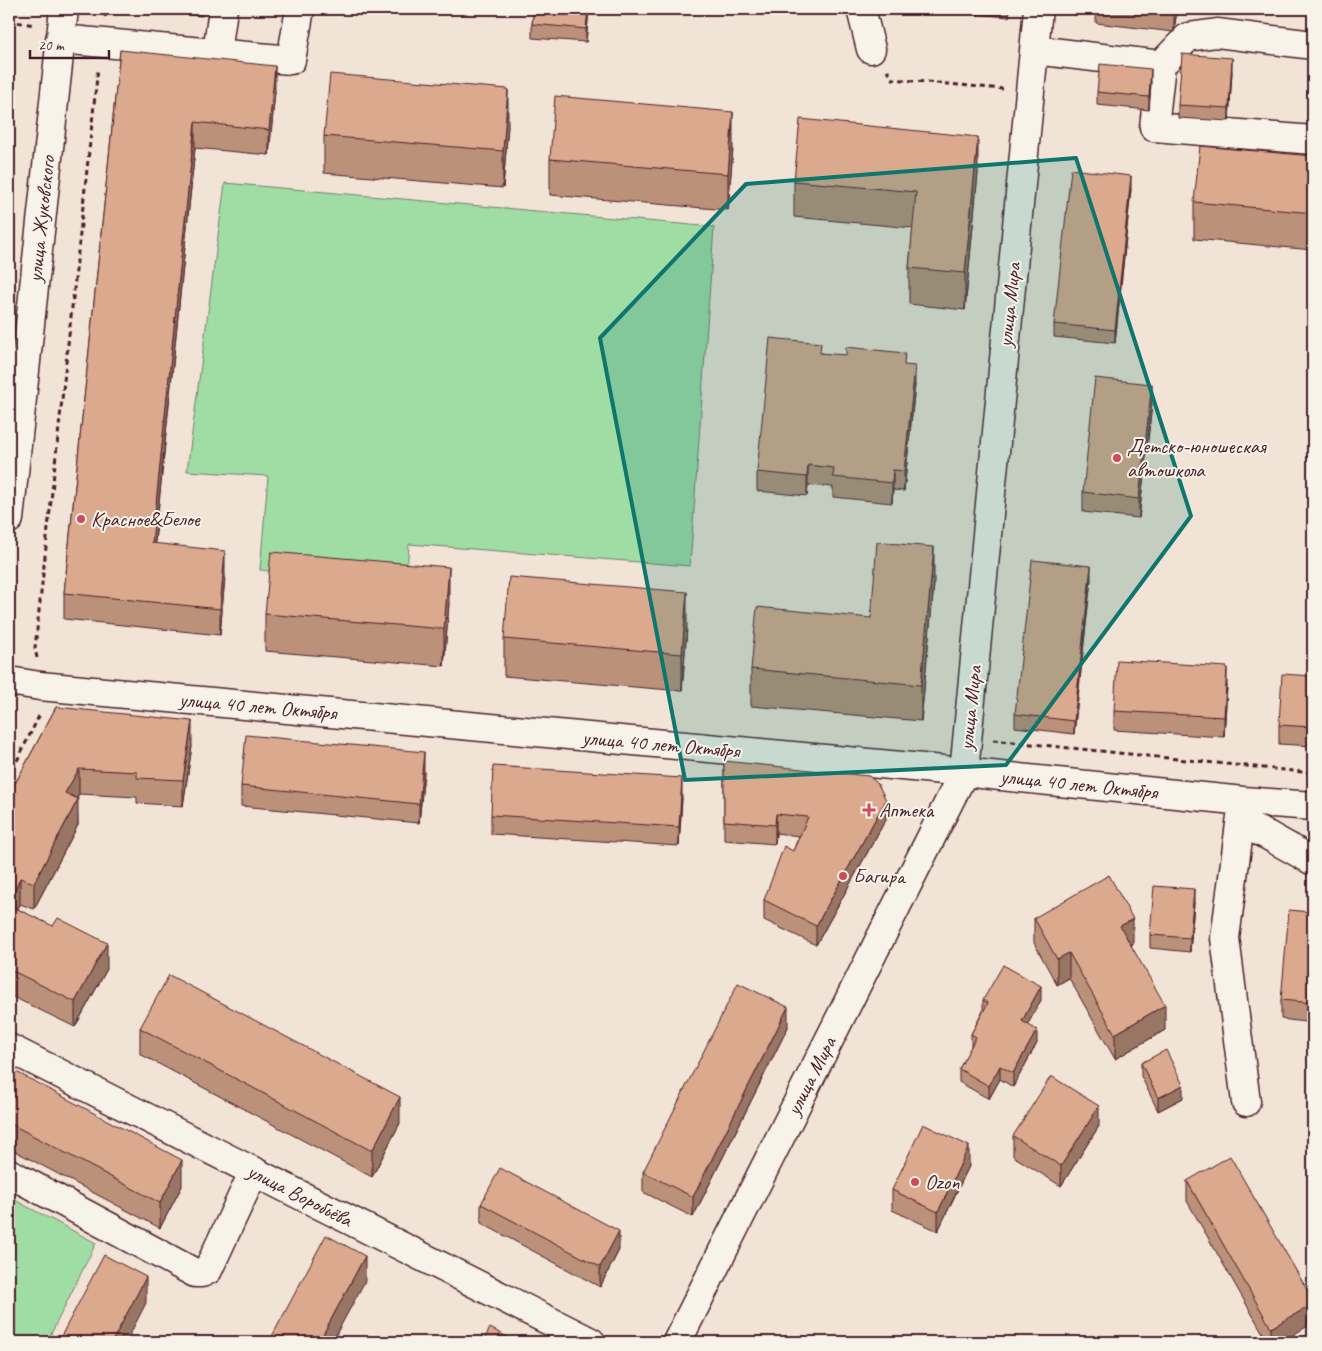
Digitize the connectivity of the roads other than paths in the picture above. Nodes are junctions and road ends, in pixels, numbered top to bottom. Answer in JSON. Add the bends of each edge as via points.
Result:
{"nodes":[{"id":1,"x":64,"y":9,"type":"edge"},
{"id":2,"x":223,"y":9,"type":"edge"},
{"id":3,"x":300,"y":9,"type":"edge"},
{"id":4,"x":861,"y":9,"type":"edge"},
{"id":5,"x":1038,"y":9,"type":"edge"},
{"id":6,"x":60,"y":40,"type":"junction"},
{"id":7,"x":1313,"y":45,"type":"edge"},
{"id":8,"x":871,"y":49,"type":"road end"},
{"id":9,"x":1035,"y":50,"type":"junction"},
{"id":10,"x":218,"y":53,"type":"junction"},
{"id":11,"x":1161,"y":64,"type":"junction"},
{"id":12,"x":1313,"y":140,"type":"edge"},
{"id":13,"x":9,"y":519,"type":"edge"},
{"id":14,"x":9,"y":681,"type":"edge"},
{"id":15,"x":964,"y":772,"type":"junction"},
{"id":16,"x":1313,"y":806,"type":"edge"},
{"id":17,"x":1241,"y":812,"type":"junction"},
{"id":18,"x":1313,"y":862,"type":"edge"},
{"id":19,"x":9,"y":1048,"type":"edge"},
{"id":20,"x":1246,"y":1102,"type":"dead end"},
{"id":21,"x":254,"y":1171,"type":"junction"},
{"id":22,"x":9,"y":1173,"type":"edge"},
{"id":23,"x":591,"y":1342,"type":"edge"},
{"id":24,"x":677,"y":1342,"type":"edge"}],
"edges":[{"from":1,"to":6,"type":"street","name":"улица Жуковского"},
{"from":2,"to":10,"type":"street"},
{"from":3,"to":10,"type":"street","via":[[291,60]]},
{"from":4,"to":8,"type":"street"},
{"from":5,"to":9,"type":"street","name":"улица Мира"},
{"from":6,"to":10,"type":"street"},
{"from":6,"to":13,"type":"street","name":"улица Жуковского"},
{"from":7,"to":11,"type":"street","via":[[1216,33],[1188,37]]},
{"from":9,"to":11,"type":"street"},
{"from":9,"to":15,"type":"street","name":"улица Мира"},
{"from":11,"to":12,"type":"street","via":[[1154,127]]},
{"from":14,"to":15,"type":"street","name":"улица 40 лет Октября"},
{"from":15,"to":17,"type":"street","name":"улица 40 лет Октября"},
{"from":15,"to":24,"type":"street","name":"улица Мира"},
{"from":16,"to":17,"type":"street","name":"улица 40 лет Октября"},
{"from":17,"to":18,"type":"street","via":[[1267,835]]},
{"from":17,"to":20,"type":"street","via":[[1225,938]]},
{"from":19,"to":21,"type":"street","name":"улица Воробьёва"},
{"from":21,"to":22,"type":"street","via":[[208,1270],[202,1273],[194,1273]]},
{"from":21,"to":23,"type":"street","name":"улица Воробьёва"}]}
